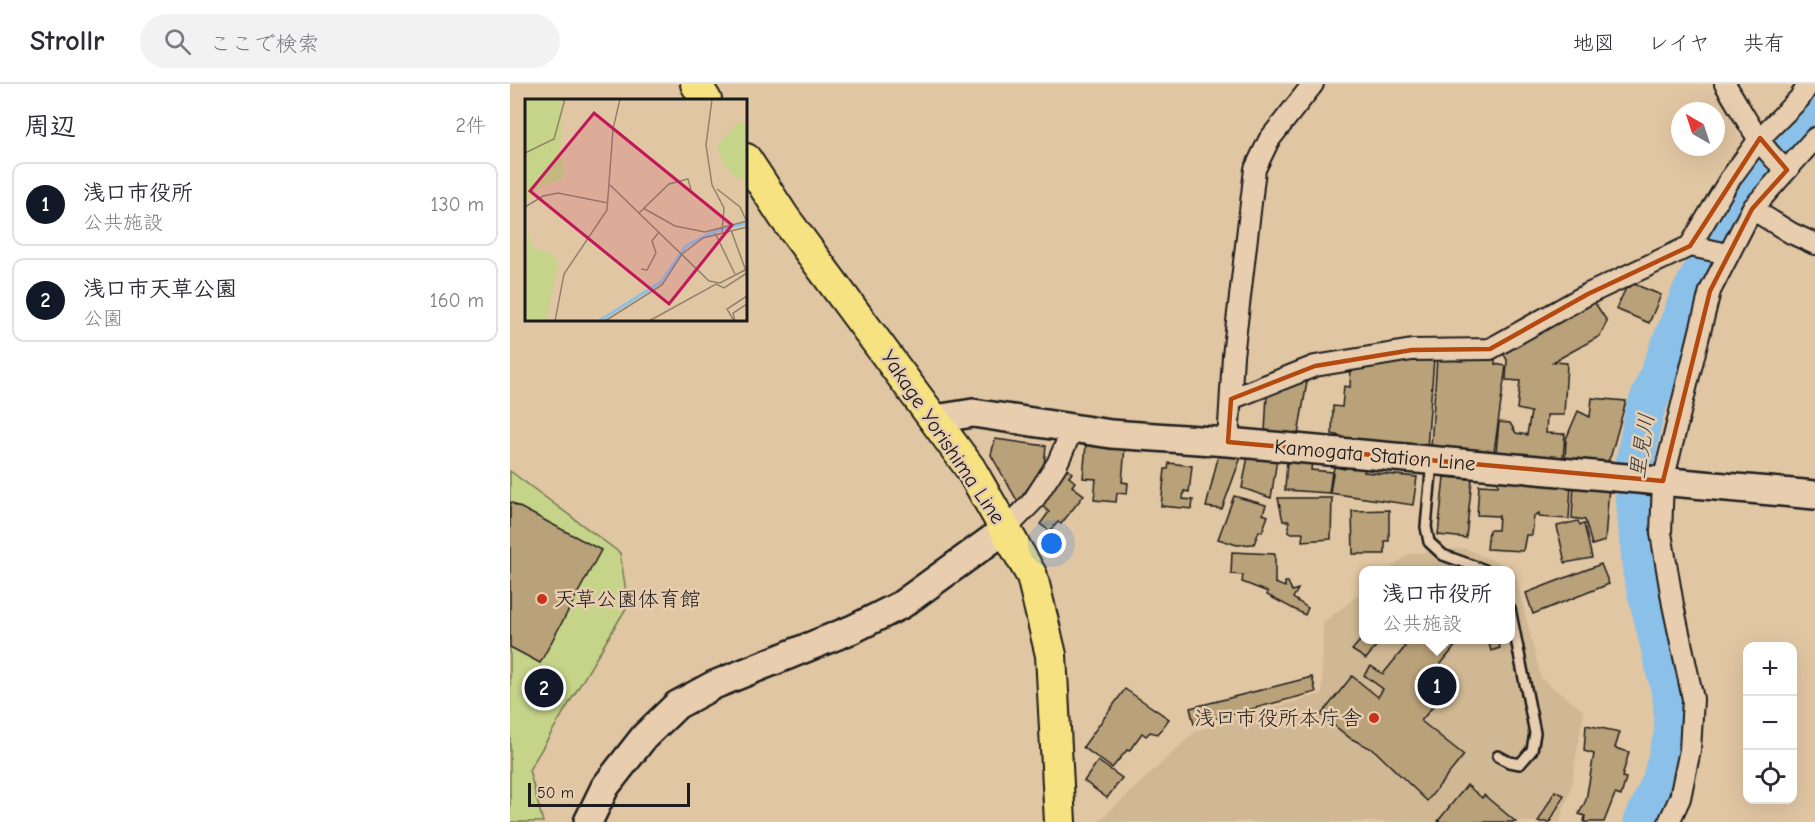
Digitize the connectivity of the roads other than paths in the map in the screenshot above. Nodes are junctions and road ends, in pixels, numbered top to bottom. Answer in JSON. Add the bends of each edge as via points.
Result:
{"nodes":[{"id":1,"x":696,"y":84,"type":"edge"},
{"id":2,"x":1313,"y":84,"type":"edge"},
{"id":3,"x":1725,"y":84,"type":"edge"},
{"id":4,"x":1809,"y":84,"type":"edge"},
{"id":5,"x":705,"y":99,"type":"edge"},
{"id":6,"x":1760,"y":138,"type":"junction"},
{"id":7,"x":1815,"y":138,"type":"edge"},
{"id":8,"x":747,"y":161,"type":"edge"},
{"id":9,"x":1783,"y":167,"type":"junction"},
{"id":10,"x":1752,"y":209,"type":"junction"},
{"id":11,"x":1815,"y":244,"type":"edge"},
{"id":12,"x":1691,"y":247,"type":"junction"},
{"id":13,"x":1723,"y":255,"type":"junction"},
{"id":14,"x":1231,"y":399,"type":"junction"},
{"id":15,"x":935,"y":419,"type":"junction"},
{"id":16,"x":1073,"y":428,"type":"junction"},
{"id":17,"x":1228,"y":442,"type":"junction"},
{"id":18,"x":1432,"y":460,"type":"junction"},
{"id":19,"x":1656,"y":480,"type":"junction"},
{"id":20,"x":1815,"y":495,"type":"edge"},
{"id":21,"x":1006,"y":529,"type":"junction"},
{"id":22,"x":1474,"y":566,"type":"edge"},
{"id":23,"x":1515,"y":634,"type":"edge"},
{"id":24,"x":1497,"y":756,"type":"dead end"},
{"id":25,"x":588,"y":822,"type":"edge"},
{"id":26,"x":1060,"y":822,"type":"edge"},
{"id":27,"x":1669,"y":822,"type":"edge"}],
"edges":[{"from":1,"to":5,"type":"main road"},
{"from":2,"to":14,"type":"street","via":[[1269,140],[1255,169]]},
{"from":3,"to":6,"type":"street"},
{"from":4,"to":6,"type":"street"},
{"from":6,"to":9,"type":"street"},
{"from":6,"to":12,"type":"street","via":[[1730,179]]},
{"from":7,"to":9,"type":"street"},
{"from":8,"to":15,"type":"main road","name":"Yakage Yorishima Line","via":[[784,217]]},
{"from":9,"to":10,"type":"street"},
{"from":10,"to":11,"type":"street"},
{"from":10,"to":13,"type":"street"},
{"from":12,"to":13,"type":"street"},
{"from":12,"to":14,"type":"street","via":[[1588,294],[1490,349],[1412,350],[1315,366]]},
{"from":13,"to":19,"type":"street"},
{"from":14,"to":17,"type":"street"},
{"from":15,"to":16,"type":"main road","name":"Kamogata Station Line","via":[[973,413]]},
{"from":15,"to":21,"type":"main road","name":"Yakage Yorishima Line"},
{"from":16,"to":17,"type":"main road","name":"Kamogata Station Line"},
{"from":16,"to":21,"type":"street","via":[[1057,464],[1033,501]]},
{"from":17,"to":18,"type":"main road","name":"Kamogata Station Line"},
{"from":18,"to":19,"type":"main road","name":"Kamogata Station Line"},
{"from":18,"to":22,"type":"lane","via":[[1426,527],[1429,542],[1443,555]]},
{"from":19,"to":20,"type":"main road","name":"Kamogata Station Line"},
{"from":19,"to":27,"type":"street","via":[[1673,605],[1693,699],[1690,750],[1680,798]]},
{"from":21,"to":25,"type":"main road","via":[[901,605],[853,629],[714,685],[677,705],[644,737],[605,787]]},
{"from":21,"to":26,"type":"main road","name":"Yakage Yorishima Line","via":[[1032,576],[1051,656]]},
{"from":23,"to":24,"type":"lane","via":[[1535,733],[1532,750],[1520,764]]}]}
